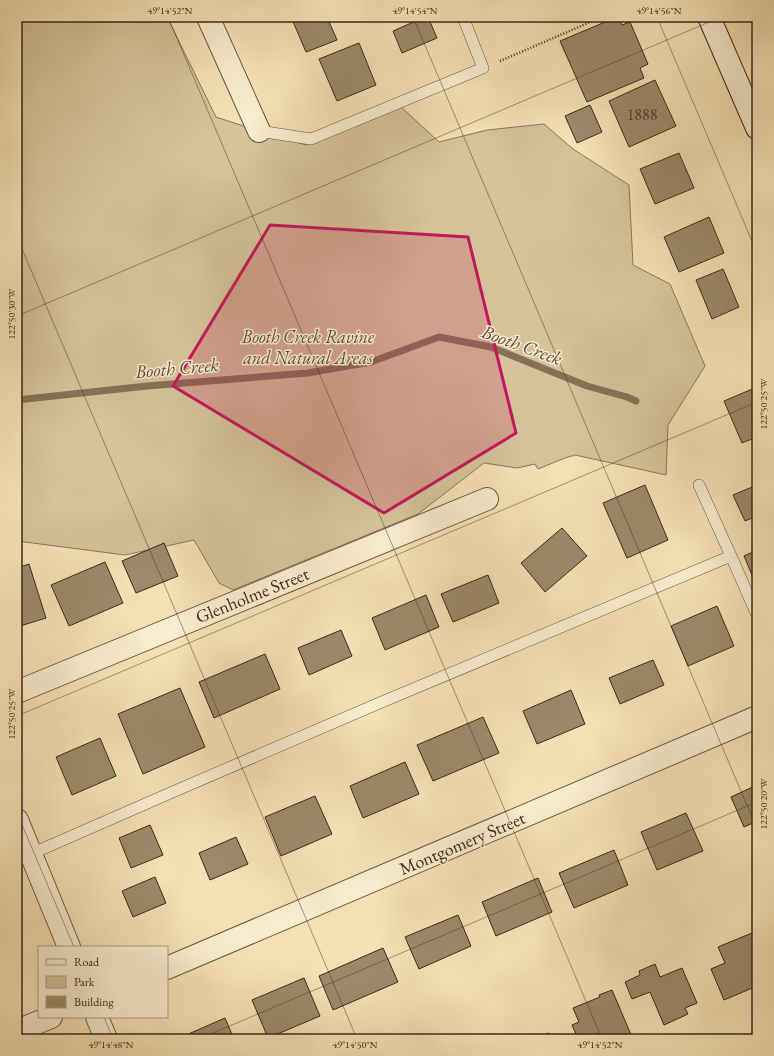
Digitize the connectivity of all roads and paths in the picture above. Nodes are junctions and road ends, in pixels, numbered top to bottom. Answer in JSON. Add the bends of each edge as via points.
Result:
{"nodes":[{"id":1,"x":208,"y":17,"type":"edge"},
{"id":2,"x":463,"y":17,"type":"edge"},
{"id":3,"x":602,"y":17,"type":"edge"},
{"id":4,"x":708,"y":17,"type":"edge"},
{"id":5,"x":483,"y":68,"type":"junction"},
{"id":6,"x":757,"y":128,"type":"edge"},
{"id":7,"x":259,"y":131,"type":"joint"},
{"id":8,"x":699,"y":485,"type":"dead end"},
{"id":9,"x":487,"y":499,"type":"dead end"},
{"id":10,"x":731,"y":556,"type":"junction"},
{"id":11,"x":757,"y":615,"type":"edge"},
{"id":12,"x":17,"y":692,"type":"edge"},
{"id":13,"x":757,"y":717,"type":"edge"},
{"id":14,"x":17,"y":820,"type":"edge"},
{"id":15,"x":24,"y":857,"type":"edge"},
{"id":16,"x":68,"y":946,"type":"edge"},
{"id":17,"x":168,"y":968,"type":"edge"},
{"id":18,"x":49,"y":1018,"type":"edge"},
{"id":19,"x":97,"y":1018,"type":"edge"},
{"id":20,"x":17,"y":1031,"type":"edge"},
{"id":21,"x":106,"y":1039,"type":"edge"}],
"edges":[{"from":1,"to":7,"type":"street"},
{"from":2,"to":5,"type":"lane"},
{"from":3,"to":5,"type":"path"},
{"from":4,"to":6,"type":"street"},
{"from":5,"to":7,"type":"lane","via":[[310,139]]},
{"from":8,"to":10,"type":"lane"},
{"from":9,"to":12,"type":"street","name":"Glenholme Street"},
{"from":10,"to":11,"type":"lane"},
{"from":10,"to":15,"type":"lane","via":[[377,704]]},
{"from":13,"to":17,"type":"street","name":"Montgomery Street"},
{"from":14,"to":15,"type":"street"},
{"from":15,"to":16,"type":"street"},
{"from":18,"to":20,"type":"street"},
{"from":19,"to":21,"type":"street"}]}
